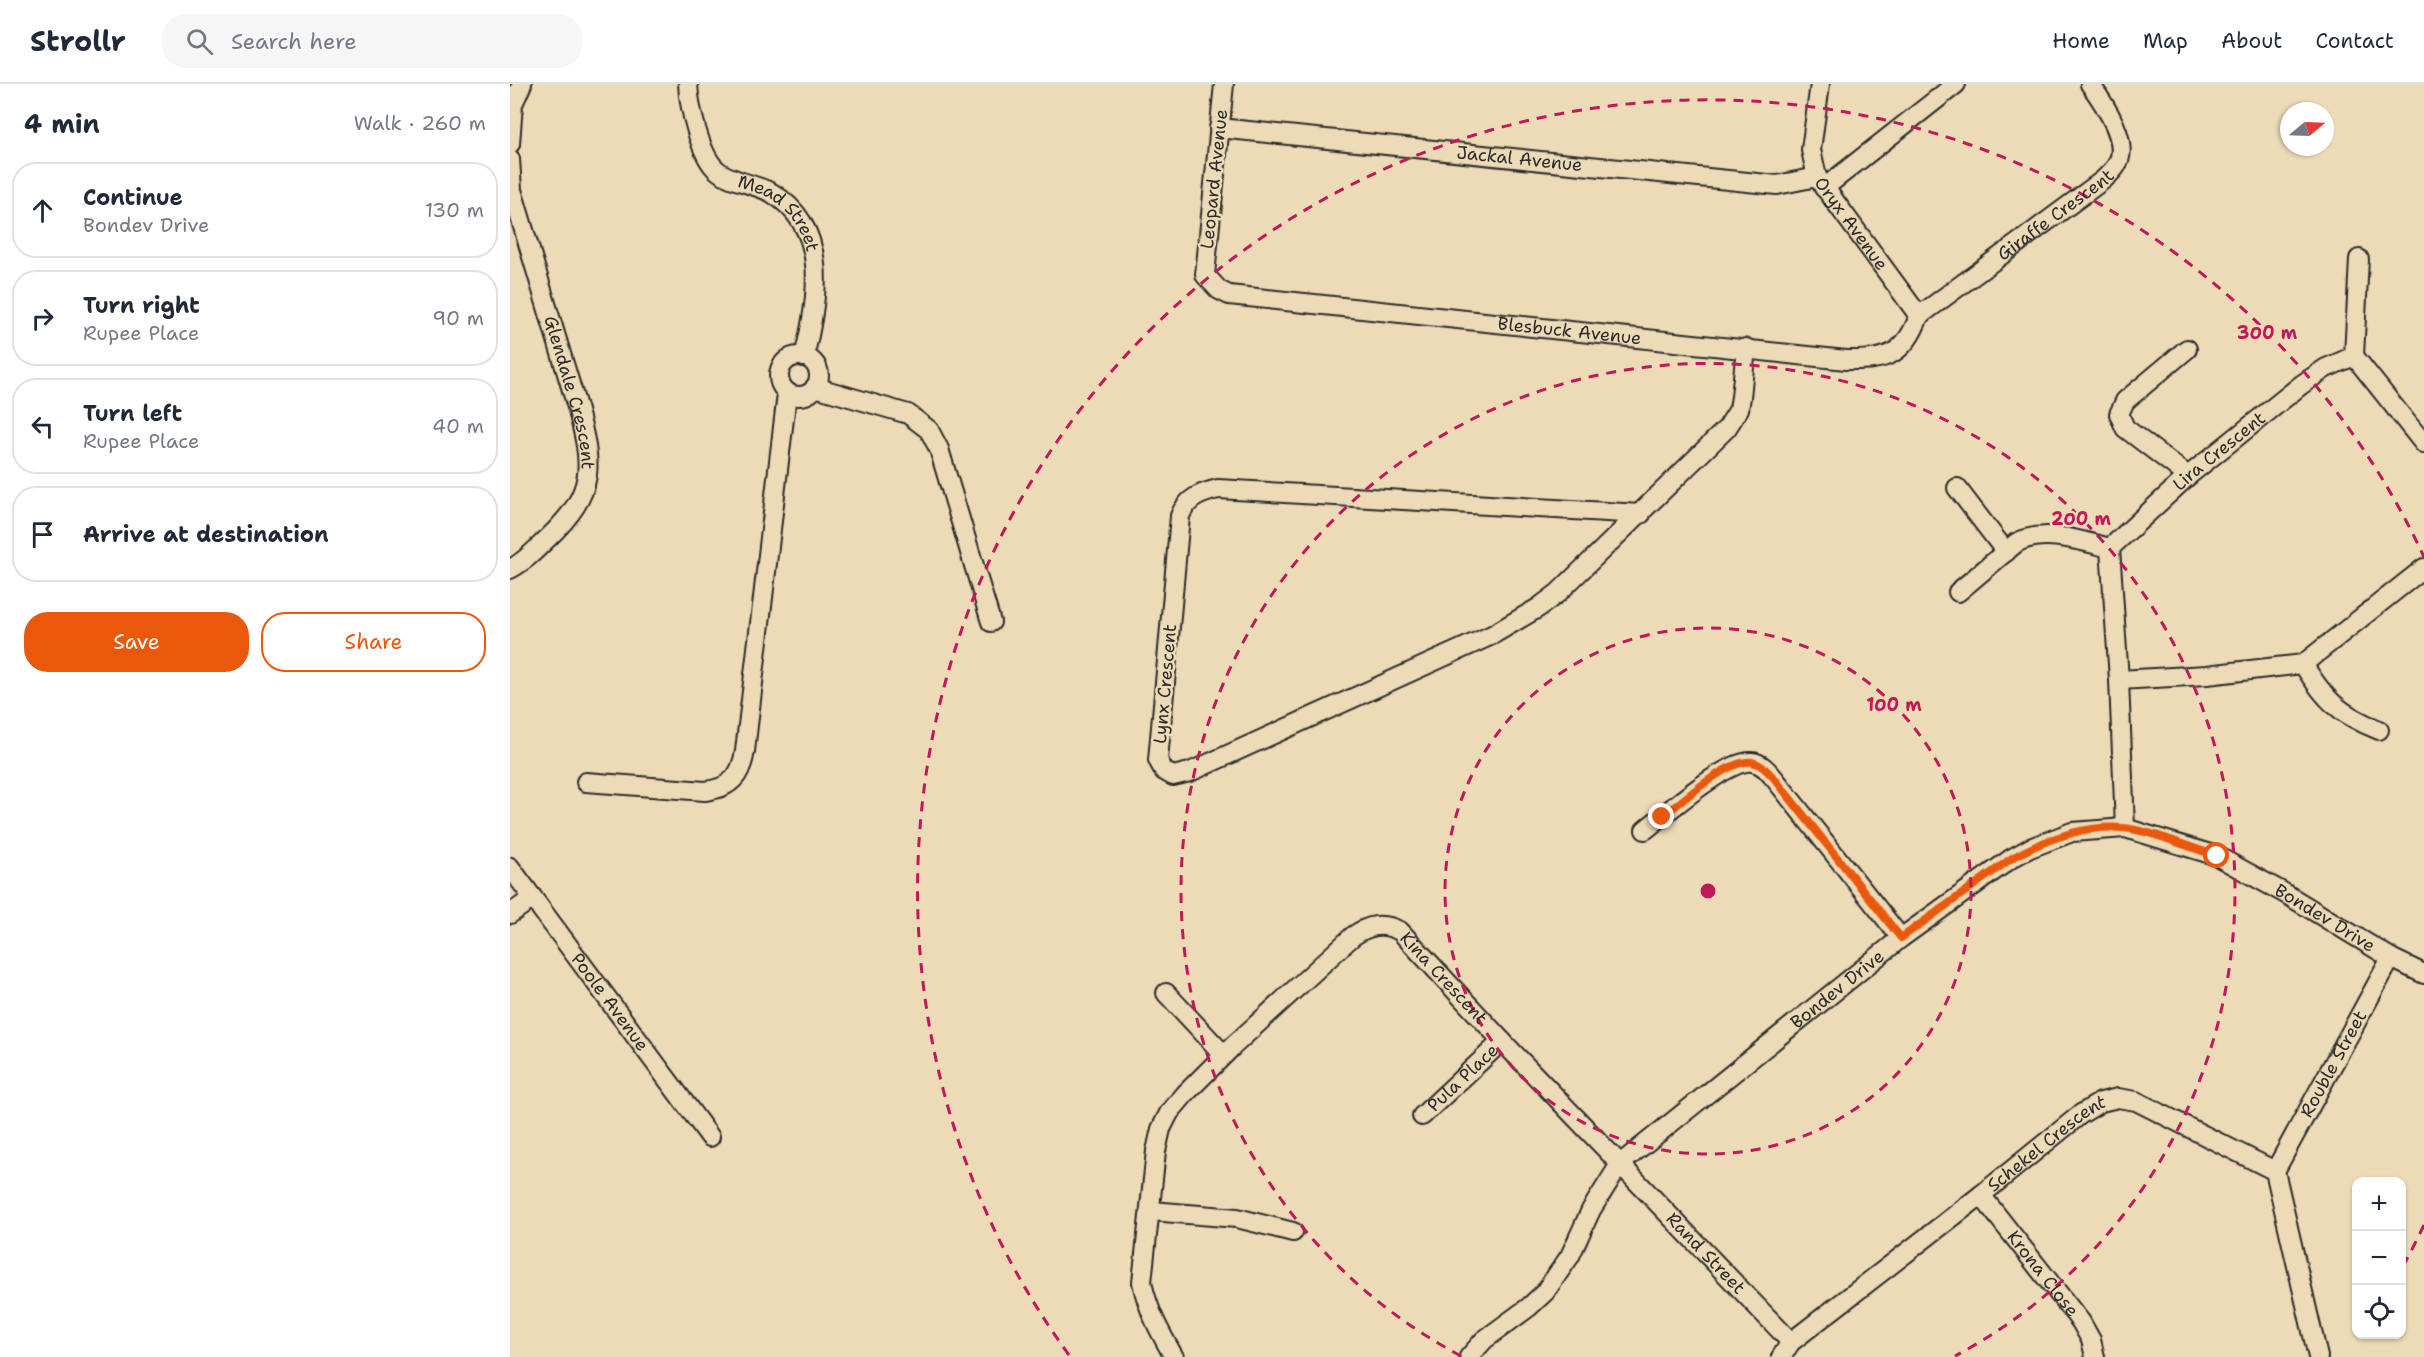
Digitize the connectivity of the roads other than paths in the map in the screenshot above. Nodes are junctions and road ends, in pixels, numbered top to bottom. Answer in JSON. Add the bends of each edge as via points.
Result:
{"nodes":[{"id":1,"x":522,"y":84,"type":"edge"},
{"id":2,"x":1224,"y":84,"type":"edge"},
{"id":3,"x":1820,"y":84,"type":"edge"},
{"id":4,"x":1956,"y":84,"type":"edge"},
{"id":5,"x":2090,"y":84,"type":"edge"},
{"id":6,"x":687,"y":87,"type":"edge"},
{"id":7,"x":1219,"y":128,"type":"junction"},
{"id":8,"x":510,"y":144,"type":"edge"},
{"id":9,"x":510,"y":159,"type":"edge"},
{"id":10,"x":1821,"y":182,"type":"junction"},
{"id":11,"x":511,"y":190,"type":"edge"},
{"id":12,"x":2359,"y":259,"type":"dead end"},
{"id":13,"x":1205,"y":275,"type":"joint"},
{"id":14,"x":1919,"y":316,"type":"junction"},
{"id":15,"x":1746,"y":348,"type":"junction"},
{"id":16,"x":2187,"y":349,"type":"dead end"},
{"id":17,"x":2354,"y":356,"type":"junction"},
{"id":18,"x":804,"y":357,"type":"junction"},
{"id":19,"x":815,"y":387,"type":"junction"},
{"id":20,"x":787,"y":393,"type":"junction"},
{"id":21,"x":2421,"y":436,"type":"edge"},
{"id":22,"x":2188,"y":476,"type":"junction"},
{"id":23,"x":1957,"y":488,"type":"dead end"},
{"id":24,"x":1641,"y":514,"type":"junction"},
{"id":25,"x":2110,"y":548,"type":"junction"},
{"id":26,"x":2006,"y":552,"type":"junction"},
{"id":27,"x":2424,"y":568,"type":"edge"},
{"id":28,"x":510,"y":569,"type":"edge"},
{"id":29,"x":1958,"y":592,"type":"dead end"},
{"id":30,"x":991,"y":622,"type":"dead end"},
{"id":31,"x":2303,"y":664,"type":"junction"},
{"id":32,"x":2119,"y":680,"type":"junction"},
{"id":33,"x":2379,"y":730,"type":"dead end"},
{"id":34,"x":586,"y":782,"type":"dead end"},
{"id":35,"x":2125,"y":828,"type":"junction"},
{"id":36,"x":1645,"y":830,"type":"dead end"},
{"id":37,"x":510,"y":867,"type":"edge"},
{"id":38,"x":532,"y":898,"type":"junction"},
{"id":39,"x":510,"y":914,"type":"edge"},
{"id":40,"x":1901,"y":938,"type":"junction"},
{"id":41,"x":2391,"y":958,"type":"junction"},
{"id":42,"x":2424,"y":974,"type":"edge"},
{"id":43,"x":1166,"y":993,"type":"dead end"},
{"id":44,"x":1502,"y":1041,"type":"junction"},
{"id":45,"x":1224,"y":1055,"type":"junction"},
{"id":46,"x":1422,"y":1116,"type":"dead end"},
{"id":47,"x":710,"y":1137,"type":"dead end"},
{"id":48,"x":1620,"y":1164,"type":"junction"},
{"id":49,"x":2275,"y":1171,"type":"junction"},
{"id":50,"x":1981,"y":1195,"type":"junction"},
{"id":51,"x":1150,"y":1211,"type":"junction"},
{"id":52,"x":1293,"y":1232,"type":"dead end"},
{"id":53,"x":1786,"y":1350,"type":"edge"},
{"id":54,"x":1174,"y":1357,"type":"edge"},
{"id":55,"x":1469,"y":1357,"type":"edge"},
{"id":56,"x":2095,"y":1357,"type":"edge"},
{"id":57,"x":2318,"y":1357,"type":"edge"}],
"edges":[{"from":1,"to":8,"type":"street","via":[[513,104]]},
{"from":2,"to":7,"type":"street","name":"Leopard Avenue"},
{"from":3,"to":10,"type":"street","name":"Oryx Avenue","via":[[1811,150]]},
{"from":4,"to":10,"type":"street"},
{"from":5,"to":14,"type":"street","name":"Giraffe Crescent","via":[[2115,128],[2121,149],[2116,167]]},
{"from":6,"to":18,"type":"street","name":"Mead Street","via":[[700,138],[716,170],[779,198],[792,211],[811,243],[817,278],[816,302]]},
{"from":7,"to":10,"type":"street","name":"Jackal Avenue","via":[[1777,185]]},
{"from":7,"to":13,"type":"street","name":"Leopard Avenue"},
{"from":9,"to":11,"type":"street","name":"Glendale Crescent"},
{"from":10,"to":14,"type":"street","name":"Oryx Avenue"},
{"from":11,"to":28,"type":"street","name":"Glendale Crescent","via":[[584,432],[589,469],[586,484],[570,514]]},
{"from":12,"to":17,"type":"street"},
{"from":13,"to":15,"type":"street","name":"Blesbuck Avenue","via":[[1229,295]]},
{"from":14,"to":15,"type":"street","name":"Blesbuck Avenue","via":[[1904,345],[1883,358],[1868,361]]},
{"from":15,"to":24,"type":"street","name":"Lynx Crescent","via":[[1742,398],[1735,418]]},
{"from":16,"to":22,"type":"street","via":[[2125,400],[2120,414],[2125,428]]},
{"from":17,"to":21,"type":"street"},
{"from":17,"to":22,"type":"street","name":"Lira Crescent","via":[[2326,368]]},
{"from":18,"to":19,"type":"street","via":[[818,369]]},
{"from":18,"to":20,"type":"street","via":[[790,357],[780,367],[779,381]]},
{"from":19,"to":20,"type":"street","via":[[806,395]]},
{"from":19,"to":30,"type":"street","via":[[908,414],[929,430],[939,449]]},
{"from":20,"to":34,"type":"street","via":[[740,772],[723,787],[705,791]]},
{"from":22,"to":25,"type":"street","name":"Lira Crescent"},
{"from":23,"to":26,"type":"street"},
{"from":24,"to":24,"type":"street","name":"Lynx Crescent","via":[[1218,489],[1202,493],[1183,507],[1177,539],[1158,760],[1164,771],[1173,776],[1190,772],[1492,635],[1558,593]]},
{"from":25,"to":26,"type":"street","via":[[2036,536]]},
{"from":25,"to":32,"type":"street"},
{"from":26,"to":29,"type":"street"},
{"from":27,"to":31,"type":"street"},
{"from":31,"to":32,"type":"street"},
{"from":31,"to":33,"type":"street","via":[[2341,712]]},
{"from":32,"to":35,"type":"street"},
{"from":35,"to":40,"type":"street","name":"Bondev Drive","via":[[2072,832],[2030,848]]},
{"from":35,"to":41,"type":"street","name":"Bondev Drive","via":[[2217,856]]},
{"from":36,"to":40,"type":"street","via":[[1714,777],[1745,762],[1755,762],[1774,778]]},
{"from":37,"to":38,"type":"street","name":"Poole Avenue"},
{"from":38,"to":39,"type":"street"},
{"from":38,"to":47,"type":"street","name":"Poole Avenue"},
{"from":40,"to":48,"type":"street","name":"Bondev Drive"},
{"from":41,"to":42,"type":"street","name":"Bondev Drive"},
{"from":41,"to":49,"type":"street","name":"Rouble Street"},
{"from":43,"to":45,"type":"street"},
{"from":44,"to":45,"type":"street","name":"Kina Crescent","via":[[1400,931],[1377,925],[1353,936]]},
{"from":44,"to":46,"type":"street","name":"Pula Place"},
{"from":44,"to":48,"type":"street","name":"Kina Crescent"},
{"from":45,"to":51,"type":"street","name":"Kina Crescent","via":[[1186,1093],[1161,1129]]},
{"from":48,"to":53,"type":"street","name":"Rand Street"},
{"from":48,"to":55,"type":"street","name":"Bondev Drive","via":[[1591,1210],[1570,1256],[1545,1292],[1484,1340]]},
{"from":49,"to":50,"type":"street","name":"Schekel Crescent","via":[[2136,1101],[2118,1098],[2101,1102],[2081,1114]]},
{"from":49,"to":57,"type":"street"},
{"from":50,"to":53,"type":"street","name":"Schekel Crescent"},
{"from":50,"to":56,"type":"street","name":"Krona Close","via":[[2081,1322]]},
{"from":51,"to":52,"type":"street","via":[[1237,1218]]},
{"from":51,"to":54,"type":"street","name":"Kina Crescent","via":[[1142,1282],[1154,1324]]}]}
